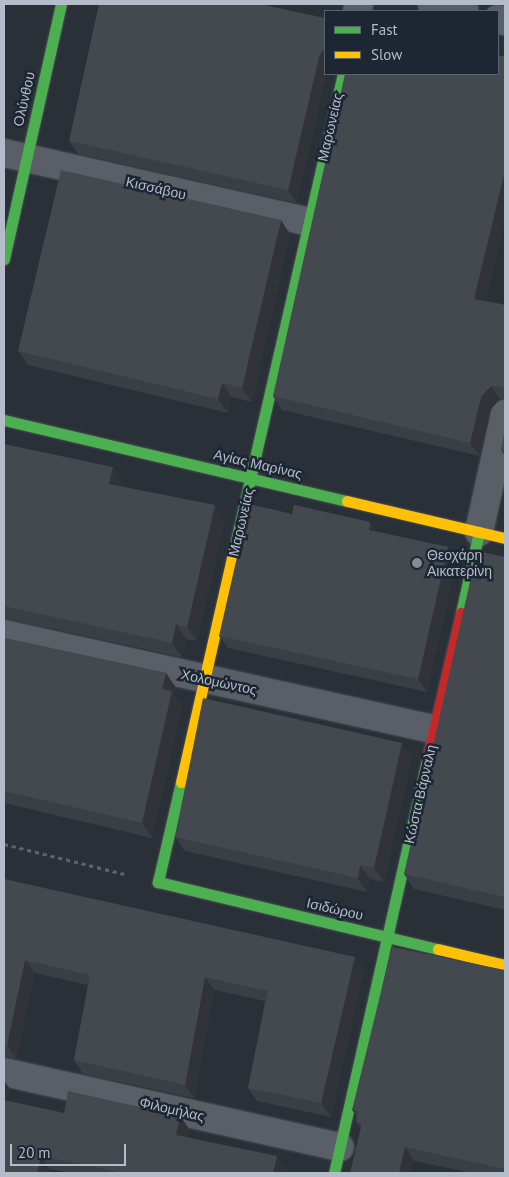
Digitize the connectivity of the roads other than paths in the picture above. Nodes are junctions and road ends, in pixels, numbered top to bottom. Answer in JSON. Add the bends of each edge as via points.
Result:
{"nodes":[{"id":1,"x":61,"y":4,"type":"edge"},
{"id":2,"x":432,"y":4,"type":"edge"},
{"id":3,"x":459,"y":10,"type":"edge"},
{"id":4,"x":343,"y":75,"type":"edge"},
{"id":5,"x":15,"y":156,"type":"edge"},
{"id":6,"x":309,"y":222,"type":"junction"},
{"id":7,"x":4,"y":259,"type":"edge"},
{"id":8,"x":505,"y":414,"type":"edge"},
{"id":9,"x":4,"y":420,"type":"edge"},
{"id":10,"x":251,"y":478,"type":"junction"},
{"id":11,"x":479,"y":532,"type":"junction"},
{"id":12,"x":505,"y":538,"type":"edge"},
{"id":13,"x":4,"y":634,"type":"edge"},
{"id":14,"x":205,"y":679,"type":"junction"},
{"id":15,"x":434,"y":729,"type":"junction"},
{"id":16,"x":158,"y":882,"type":"joint"},
{"id":17,"x":387,"y":937,"type":"junction"},
{"id":18,"x":505,"y":965,"type":"edge"},
{"id":19,"x":4,"y":1072,"type":"edge"},
{"id":20,"x":340,"y":1147,"type":"junction"},
{"id":21,"x":334,"y":1173,"type":"edge"}],
"edges":[{"from":1,"to":5,"type":"street","name":"Ολύνθου"},
{"from":2,"to":3,"type":"street"},
{"from":4,"to":6,"type":"street","name":"Μαρωνείας"},
{"from":5,"to":6,"type":"street","name":"Κισσάβου"},
{"from":5,"to":7,"type":"street","name":"Ολύνθου"},
{"from":6,"to":10,"type":"street","name":"Μαρωνείας"},
{"from":8,"to":11,"type":"street","name":"Κώστα Βάρναλη"},
{"from":9,"to":10,"type":"street","name":"Αγίας Μαρίνας"},
{"from":10,"to":11,"type":"street","name":"Αγίας Μαρίνας"},
{"from":10,"to":14,"type":"street","name":"Μαρωνείας"},
{"from":11,"to":12,"type":"street","name":"Αγίας Μαρίνας"},
{"from":11,"to":15,"type":"street","name":"Κώστα Βάρναλη"},
{"from":13,"to":14,"type":"street","name":"Χολομώντος"},
{"from":14,"to":15,"type":"street","name":"Χολομώντος"},
{"from":14,"to":16,"type":"street","name":"Μαρωνείας"},
{"from":15,"to":17,"type":"street","name":"Κώστα Βάρναλη"},
{"from":16,"to":17,"type":"street","name":"Ισιδώρου"},
{"from":17,"to":18,"type":"street","name":"Ισιδώρου"},
{"from":17,"to":20,"type":"street","name":"Κώστα Βάρναλη"},
{"from":19,"to":20,"type":"street","name":"Φιλομήλας"},
{"from":20,"to":21,"type":"street","name":"Κώστα Βάρναλη"}]}
